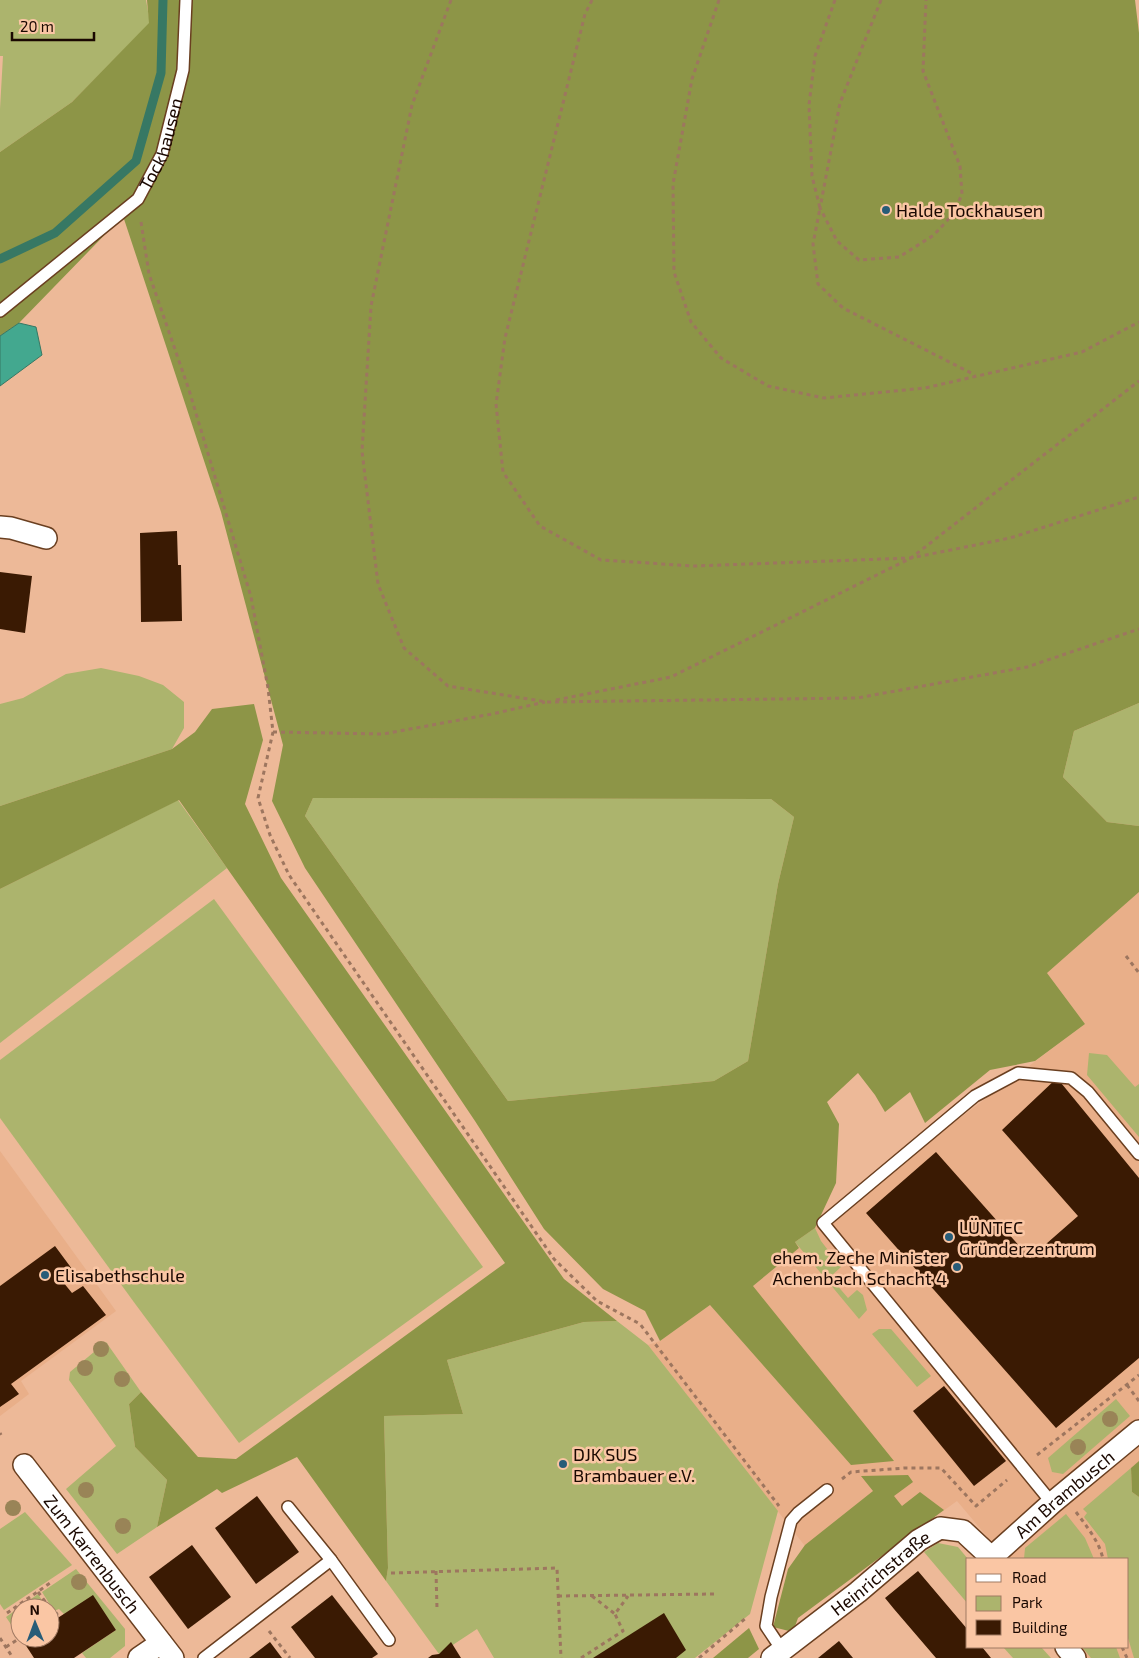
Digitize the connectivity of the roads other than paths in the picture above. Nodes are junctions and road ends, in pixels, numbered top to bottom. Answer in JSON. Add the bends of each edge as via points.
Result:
{"nodes":[{"id":1,"x":186,"y":0,"type":"edge"},
{"id":2,"x":0,"y":310,"type":"edge"},
{"id":3,"x":0,"y":528,"type":"edge"},
{"id":4,"x":46,"y":538,"type":"dead end"},
{"id":5,"x":1139,"y":1154,"type":"edge"},
{"id":6,"x":1139,"y":1431,"type":"edge"},
{"id":7,"x":24,"y":1465,"type":"dead end"},
{"id":8,"x":827,"y":1490,"type":"dead end"},
{"id":9,"x":1057,"y":1498,"type":"junction"},
{"id":10,"x":288,"y":1507,"type":"dead end"},
{"id":11,"x":992,"y":1558,"type":"edge"},
{"id":12,"x":331,"y":1560,"type":"junction"},
{"id":13,"x":389,"y":1640,"type":"dead end"},
{"id":14,"x":1067,"y":1648,"type":"edge"},
{"id":15,"x":167,"y":1650,"type":"edge"},
{"id":16,"x":777,"y":1654,"type":"edge"},
{"id":17,"x":139,"y":1658,"type":"edge"},
{"id":18,"x":204,"y":1658,"type":"edge"},
{"id":19,"x":1075,"y":1658,"type":"edge"}],
"edges":[{"from":1,"to":2,"type":"lane","name":"Tockhausen","via":[[183,70],[162,154],[138,199]]},
{"from":3,"to":4,"type":"street"},
{"from":5,"to":9,"type":"lane","via":[[1088,1092],[1071,1078],[1018,1073],[975,1096],[823,1224],[1022,1468]]},
{"from":6,"to":9,"type":"street","name":"Am Brambusch"},
{"from":7,"to":15,"type":"street","name":"Zum Karrenbusch"},
{"from":8,"to":16,"type":"lane","via":[[791,1521],[766,1626]]},
{"from":9,"to":11,"type":"street","name":"Am Brambusch"},
{"from":10,"to":12,"type":"lane"},
{"from":11,"to":16,"type":"street","name":"Heinrichstraße","via":[[963,1531],[940,1528],[919,1540]]},
{"from":12,"to":13,"type":"lane"},
{"from":12,"to":18,"type":"lane"},
{"from":14,"to":19,"type":"street"},
{"from":15,"to":17,"type":"street","name":"Zum Karrenbusch"}]}
